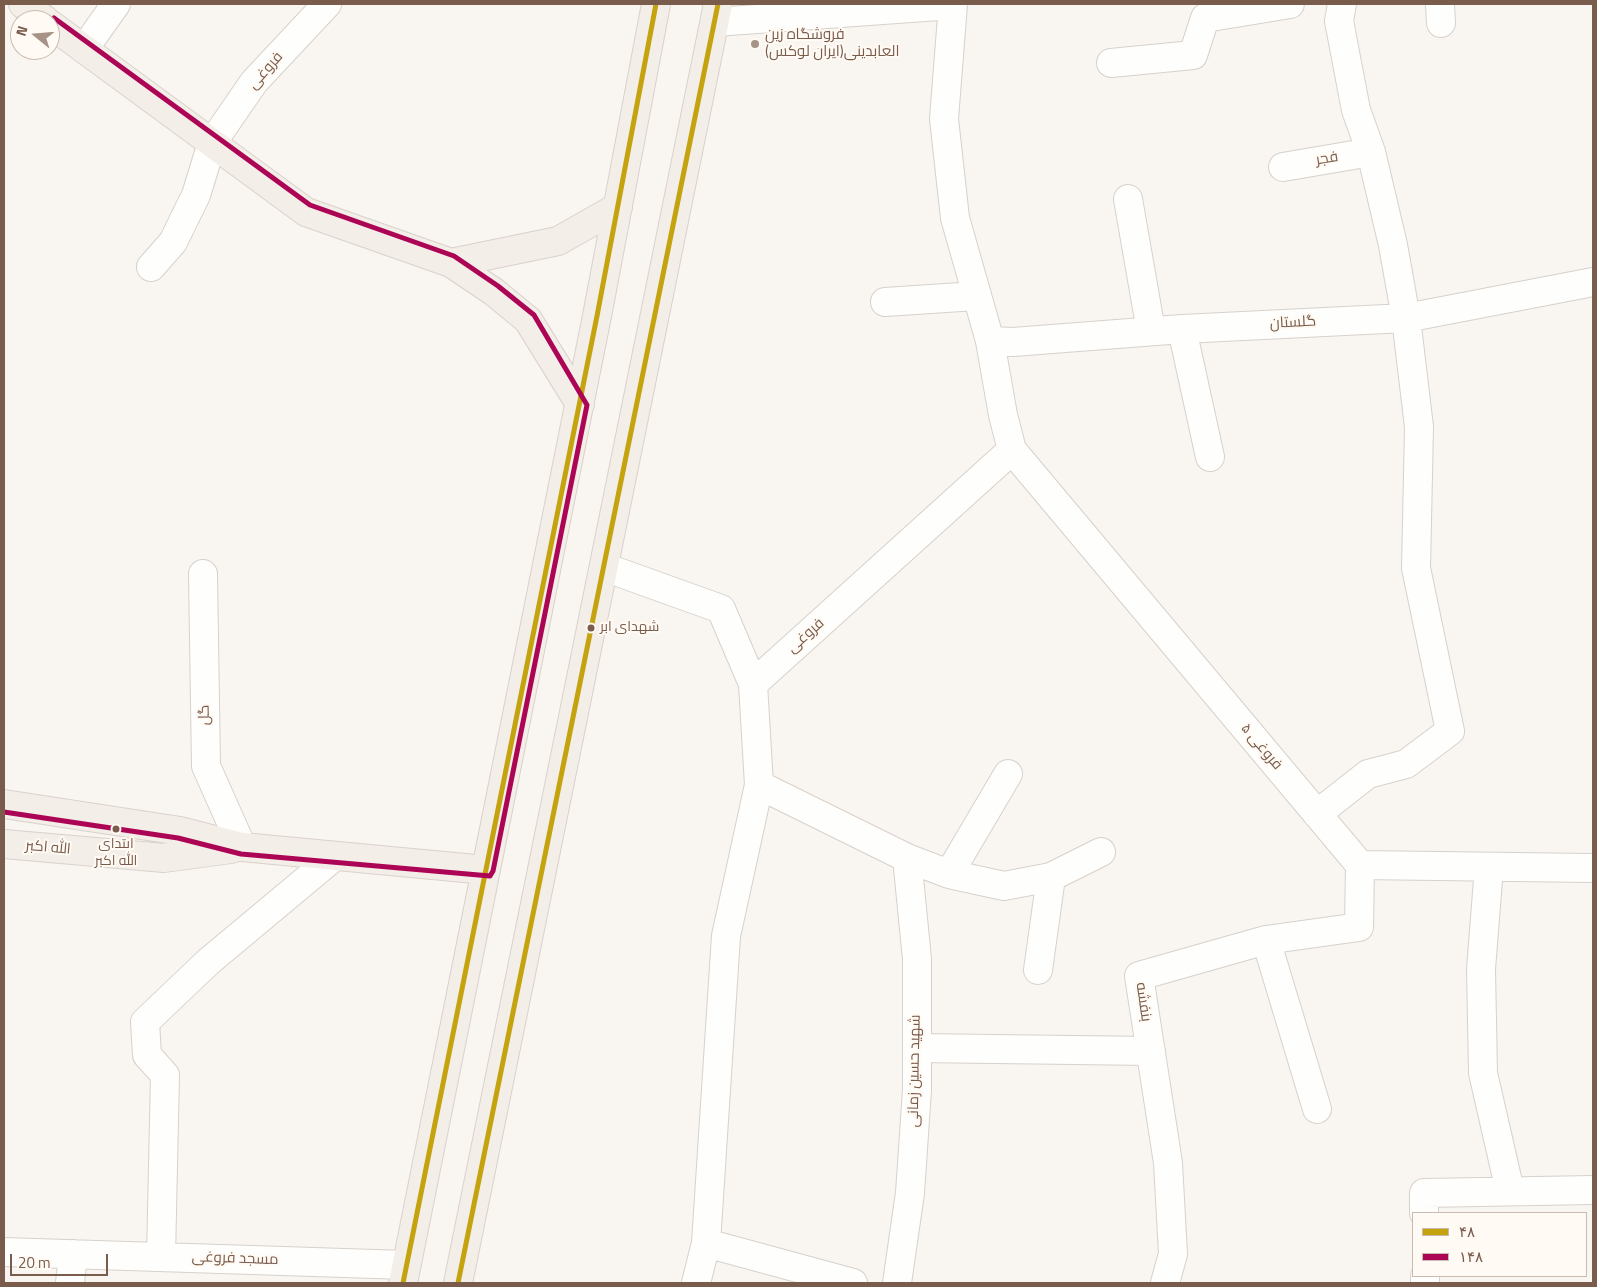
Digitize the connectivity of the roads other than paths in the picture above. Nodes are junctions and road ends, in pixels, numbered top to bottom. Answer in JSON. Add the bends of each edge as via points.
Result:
{"nodes":[{"id":1,"x":116,"y":4,"type":"edge"},
{"id":2,"x":328,"y":4,"type":"edge"},
{"id":3,"x":656,"y":4,"type":"edge"},
{"id":4,"x":953,"y":4,"type":"edge"},
{"id":5,"x":1290,"y":4,"type":"edge"},
{"id":6,"x":1342,"y":4,"type":"edge"},
{"id":7,"x":717,"y":13,"type":"edge"},
{"id":8,"x":60,"y":31,"type":"edge"},
{"id":9,"x":84,"y":49,"type":"junction"},
{"id":10,"x":1111,"y":63,"type":"dead end"},
{"id":11,"x":212,"y":143,"type":"junction"},
{"id":12,"x":1371,"y":152,"type":"junction"},
{"id":13,"x":1282,"y":167,"type":"dead end"},
{"id":14,"x":1128,"y":199,"type":"dead end"},
{"id":15,"x":618,"y":207,"type":"junction"},
{"id":16,"x":451,"y":263,"type":"junction"},
{"id":17,"x":151,"y":268,"type":"dead end"},
{"id":18,"x":1593,"y":282,"type":"edge"},
{"id":19,"x":976,"y":296,"type":"junction"},
{"id":20,"x":885,"y":302,"type":"dead end"},
{"id":21,"x":1406,"y":318,"type":"junction"},
{"id":22,"x":1182,"y":329,"type":"junction"},
{"id":23,"x":1151,"y":331,"type":"junction"},
{"id":24,"x":990,"y":341,"type":"junction"},
{"id":25,"x":580,"y":404,"type":"junction"},
{"id":26,"x":1012,"y":450,"type":"junction"},
{"id":27,"x":1210,"y":457,"type":"dead end"},
{"id":28,"x":604,"y":566,"type":"junction"},
{"id":29,"x":203,"y":574,"type":"dead end"},
{"id":30,"x":753,"y":684,"type":"junction"},
{"id":31,"x":1008,"y":774,"type":"dead end"},
{"id":32,"x":759,"y":785,"type":"junction"},
{"id":33,"x":4,"y":804,"type":"edge"},
{"id":34,"x":1317,"y":814,"type":"junction"},
{"id":35,"x":4,"y":844,"type":"edge"},
{"id":36,"x":242,"y":847,"type":"junction"},
{"id":37,"x":1101,"y":852,"type":"dead end"},
{"id":38,"x":335,"y":856,"type":"junction"},
{"id":39,"x":907,"y":858,"type":"junction"},
{"id":40,"x":1360,"y":865,"type":"junction"},
{"id":41,"x":1489,"y":867,"type":"junction"},
{"id":42,"x":1593,"y":868,"type":"edge"},
{"id":43,"x":486,"y":870,"type":"junction"},
{"id":44,"x":949,"y":874,"type":"junction"},
{"id":45,"x":1051,"y":877,"type":"junction"},
{"id":46,"x":1266,"y":940,"type":"junction"},
{"id":47,"x":1038,"y":970,"type":"dead end"},
{"id":48,"x":917,"y":1048,"type":"junction"},
{"id":49,"x":1151,"y":1051,"type":"junction"},
{"id":50,"x":1317,"y":1109,"type":"dead end"},
{"id":51,"x":1593,"y":1190,"type":"edge"},
{"id":52,"x":1510,"y":1191,"type":"junction"},
{"id":53,"x":1424,"y":1203,"type":"edge"},
{"id":54,"x":706,"y":1243,"type":"junction"},
{"id":55,"x":4,"y":1252,"type":"edge"},
{"id":56,"x":73,"y":1254,"type":"junction"},
{"id":57,"x":161,"y":1257,"type":"junction"},
{"id":58,"x":405,"y":1274,"type":"edge"},
{"id":59,"x":70,"y":1283,"type":"edge"},
{"id":60,"x":458,"y":1283,"type":"edge"},
{"id":61,"x":696,"y":1283,"type":"edge"},
{"id":62,"x":853,"y":1283,"type":"edge"},
{"id":63,"x":898,"y":1283,"type":"edge"},
{"id":64,"x":1165,"y":1283,"type":"edge"}],
"edges":[{"from":1,"to":9,"type":"street"},
{"from":2,"to":11,"type":"street","name":"فروغی","via":[[254,82]]},
{"from":3,"to":15,"type":"main road"},
{"from":4,"to":7,"type":"street"},
{"from":4,"to":19,"type":"street","via":[[944,119],[955,218]]},
{"from":5,"to":10,"type":"street","via":[[1205,18],[1193,55]]},
{"from":6,"to":12,"type":"street","via":[[1339,22],[1356,110]]},
{"from":7,"to":28,"type":"main road"},
{"from":8,"to":9,"type":"main road"},
{"from":9,"to":11,"type":"main road"},
{"from":11,"to":16,"type":"main road","via":[[306,212]]},
{"from":11,"to":17,"type":"street","name":"فروغی","via":[[196,195],[173,242]]},
{"from":12,"to":13,"type":"street","name":"فجر"},
{"from":12,"to":21,"type":"street"},
{"from":14,"to":23,"type":"street"},
{"from":15,"to":16,"type":"main road","via":[[558,241]]},
{"from":15,"to":25,"type":"main road"},
{"from":16,"to":25,"type":"main road","via":[[528,320]]},
{"from":18,"to":21,"type":"street","name":"گلستان"},
{"from":19,"to":20,"type":"street"},
{"from":19,"to":24,"type":"street"},
{"from":21,"to":22,"type":"street","name":"گلستان"},
{"from":21,"to":34,"type":"street","via":[[1419,427],[1416,568],[1450,731],[1406,764],[1368,774]]},
{"from":22,"to":23,"type":"street","name":"گلستان"},
{"from":22,"to":27,"type":"street"},
{"from":23,"to":24,"type":"street","name":"گلستان"},
{"from":24,"to":26,"type":"street"},
{"from":25,"to":43,"type":"main road"},
{"from":26,"to":30,"type":"street","name":"فروغی"},
{"from":26,"to":34,"type":"street","name":"فروغی ۵"},
{"from":28,"to":30,"type":"street","via":[[721,609]]},
{"from":28,"to":60,"type":"main road"},
{"from":29,"to":36,"type":"street","name":"گل","via":[[206,766]]},
{"from":30,"to":32,"type":"street"},
{"from":31,"to":44,"type":"street"},
{"from":32,"to":39,"type":"street"},
{"from":32,"to":54,"type":"street","via":[[726,936]]},
{"from":33,"to":36,"type":"main road","name":"الله اکبر","via":[[180,831]]},
{"from":34,"to":40,"type":"street","name":"فروغی ۵"},
{"from":35,"to":36,"type":"main road","name":"الله اکبر","via":[[164,858]]},
{"from":36,"to":38,"type":"main road","name":"الله اکبر"},
{"from":37,"to":45,"type":"street"},
{"from":38,"to":43,"type":"main road","name":"الله اکبر"},
{"from":38,"to":57,"type":"street","via":[[208,962],[145,1022],[147,1055],[165,1075]]},
{"from":39,"to":44,"type":"street"},
{"from":39,"to":48,"type":"street","name":"شهید حسین زمانی","via":[[917,959]]},
{"from":40,"to":41,"type":"street"},
{"from":40,"to":46,"type":"street","name":"بنفشه","via":[[1359,927]]},
{"from":41,"to":42,"type":"street"},
{"from":41,"to":52,"type":"street","via":[[1480,969],[1483,1073]]},
{"from":43,"to":58,"type":"main road"},
{"from":44,"to":45,"type":"street","via":[[1004,886]]},
{"from":45,"to":47,"type":"street"},
{"from":46,"to":49,"type":"street","name":"بنفشه","via":[[1139,976]]},
{"from":46,"to":50,"type":"street"},
{"from":48,"to":49,"type":"street"},
{"from":48,"to":63,"type":"street","name":"شهید حسین زمانی","via":[[910,1193]]},
{"from":49,"to":64,"type":"street","name":"بنفشه","via":[[1168,1163],[1173,1254]]},
{"from":51,"to":52,"type":"street"},
{"from":52,"to":53,"type":"street"},
{"from":54,"to":61,"type":"street"},
{"from":54,"to":62,"type":"street"},
{"from":55,"to":56,"type":"street","name":"مسجد فروغی"},
{"from":56,"to":57,"type":"street","name":"مسجد فروغی"},
{"from":56,"to":59,"type":"street"},
{"from":57,"to":58,"type":"street","name":"مسجد فروغی"}]}
